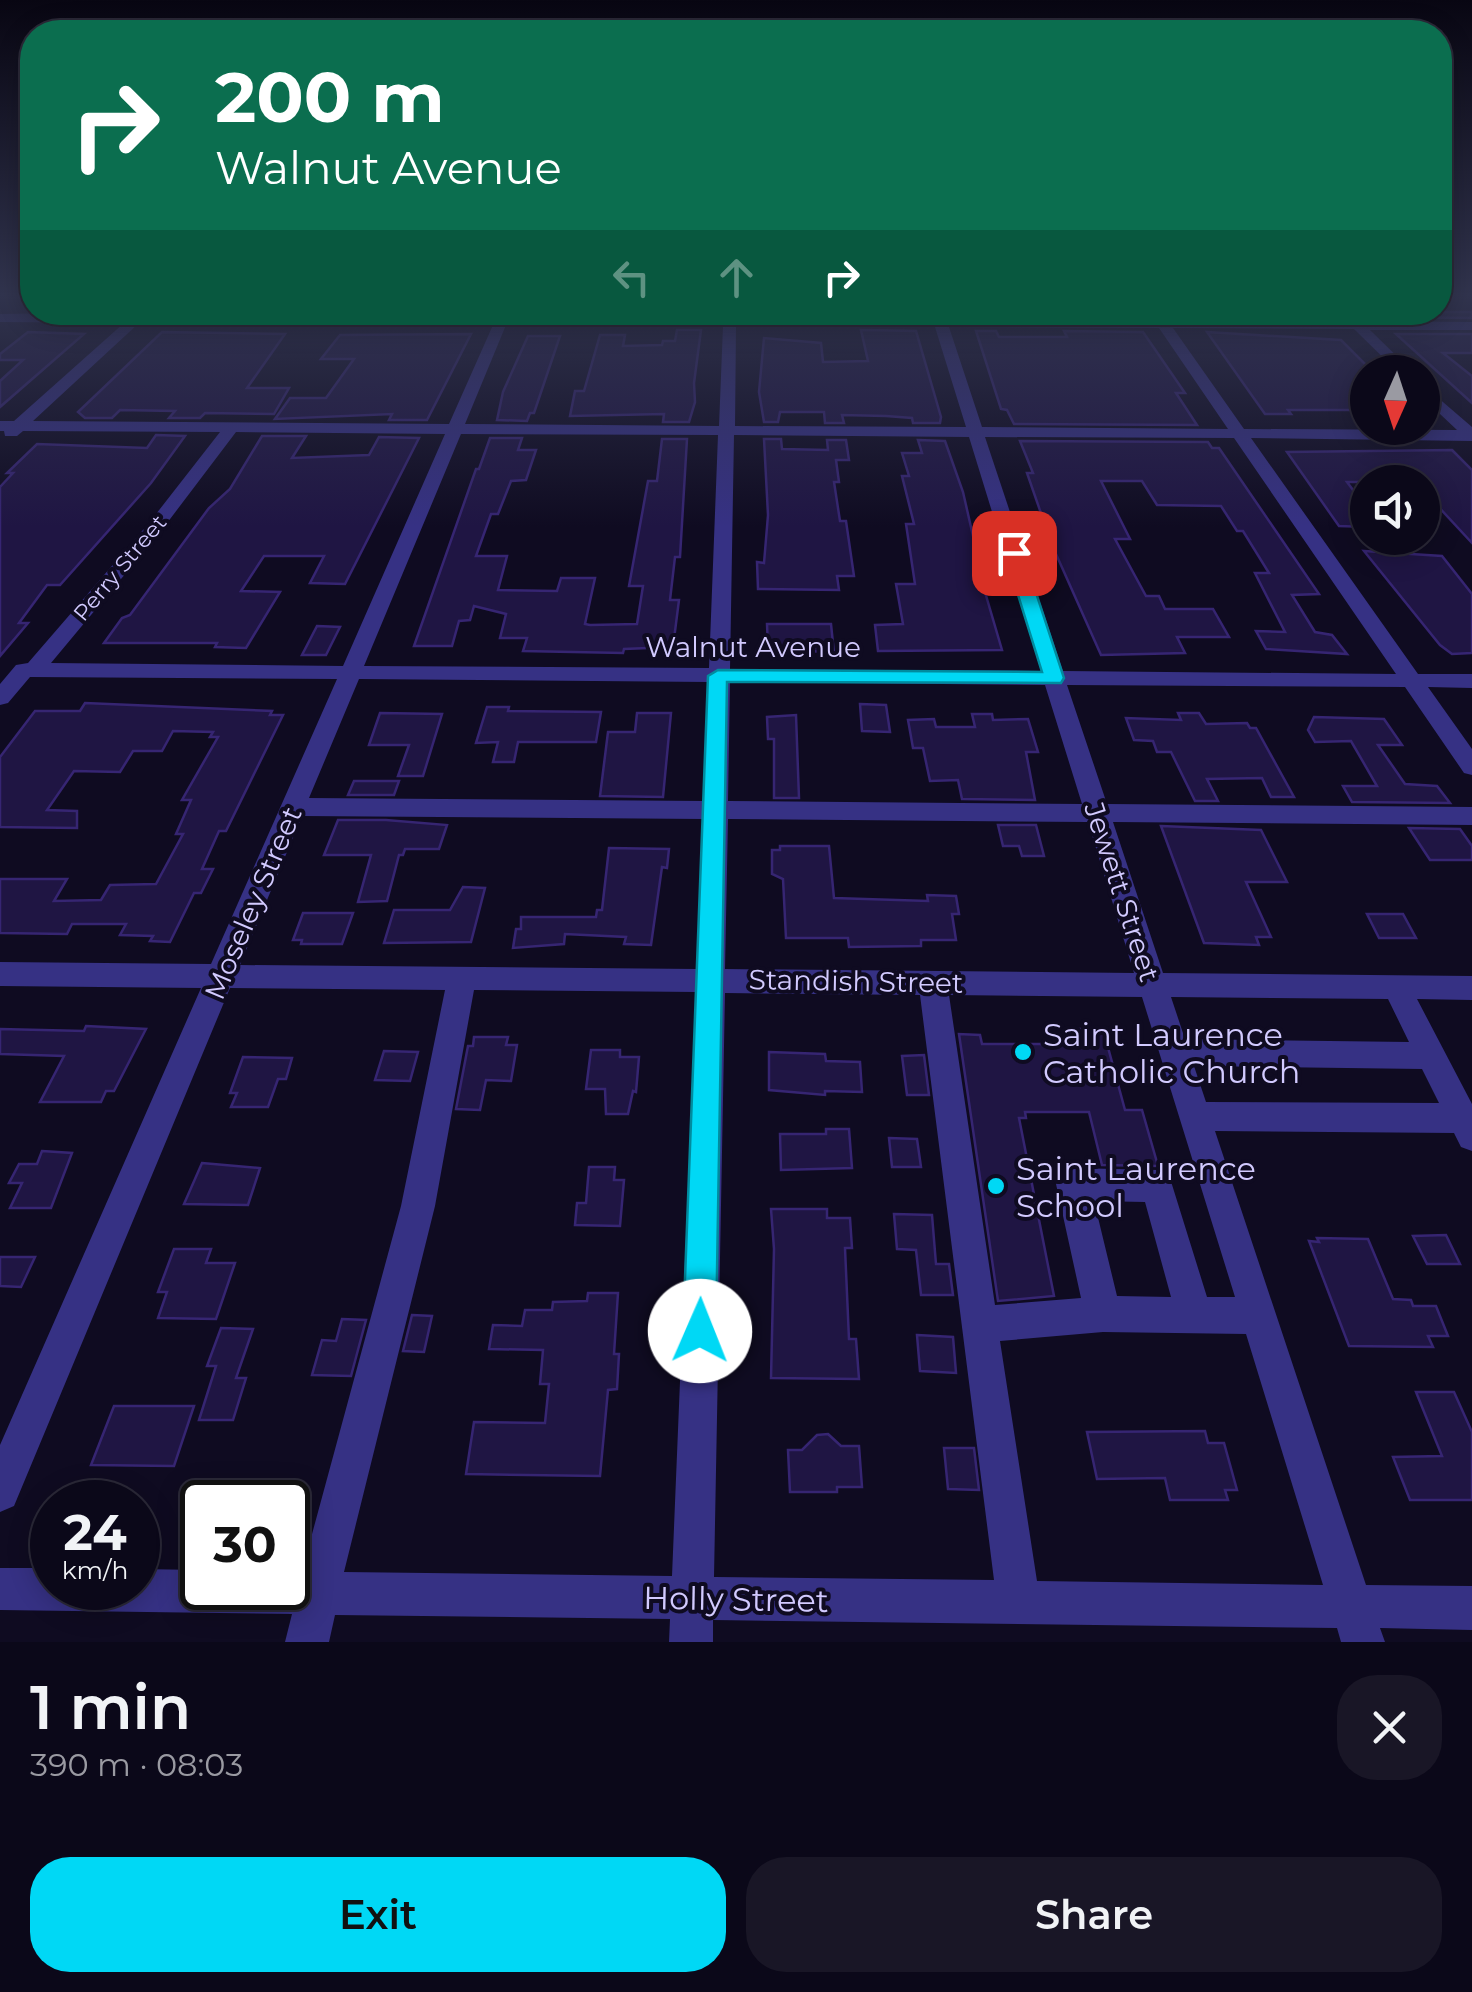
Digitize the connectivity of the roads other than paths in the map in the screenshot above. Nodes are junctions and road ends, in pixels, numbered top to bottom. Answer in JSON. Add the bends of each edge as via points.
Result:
{"nodes":[{"id":1,"x":71,"y":374,"type":"edge"},
{"id":2,"x":479,"y":374,"type":"edge"},
{"id":3,"x":728,"y":374,"type":"edge"},
{"id":4,"x":957,"y":374,"type":"edge"},
{"id":5,"x":1197,"y":374,"type":"edge"},
{"id":6,"x":1440,"y":405,"type":"edge"},
{"id":7,"x":9,"y":426,"type":"edge"},
{"id":8,"x":232,"y":428,"type":"junction"},
{"id":9,"x":455,"y":428,"type":"junction"},
{"id":10,"x":726,"y":430,"type":"junction"},
{"id":11,"x":975,"y":431,"type":"junction"},
{"id":12,"x":1238,"y":432,"type":"junction"},
{"id":13,"x":1472,"y":435,"type":"edge"},
{"id":14,"x":0,"y":443,"type":"edge"},
{"id":15,"x":0,"y":670,"type":"edge"},
{"id":16,"x":29,"y":670,"type":"junction"},
{"id":17,"x":351,"y":674,"type":"junction"},
{"id":18,"x":718,"y":676,"type":"junction"},
{"id":19,"x":1054,"y":678,"type":"junction"},
{"id":20,"x":1412,"y":680,"type":"junction"},
{"id":21,"x":1472,"y":681,"type":"edge"},
{"id":22,"x":0,"y":698,"type":"edge"},
{"id":23,"x":1472,"y":767,"type":"edge"},
{"id":24,"x":294,"y":807,"type":"junction"},
{"id":25,"x":714,"y":813,"type":"junction"},
{"id":26,"x":1098,"y":816,"type":"junction"},
{"id":27,"x":1472,"y":816,"type":"edge"},
{"id":28,"x":0,"y":974,"type":"edge"},
{"id":29,"x":222,"y":975,"type":"junction"},
{"id":30,"x":462,"y":979,"type":"junction"},
{"id":31,"x":709,"y":980,"type":"junction"},
{"id":32,"x":933,"y":982,"type":"junction"},
{"id":33,"x":1152,"y":984,"type":"junction"},
{"id":34,"x":1396,"y":987,"type":"junction"},
{"id":35,"x":1472,"y":988,"type":"edge"},
{"id":36,"x":1174,"y":1052,"type":"junction"},
{"id":37,"x":1431,"y":1056,"type":"junction"},
{"id":38,"x":1194,"y":1116,"type":"junction"},
{"id":39,"x":1467,"y":1126,"type":"edge"},
{"id":40,"x":1103,"y":1314,"type":"junction"},
{"id":41,"x":1194,"y":1314,"type":"junction"},
{"id":42,"x":1258,"y":1316,"type":"junction"},
{"id":43,"x":979,"y":1325,"type":"junction"},
{"id":44,"x":0,"y":1492,"type":"edge"},
{"id":45,"x":0,"y":1589,"type":"edge"},
{"id":46,"x":318,"y":1593,"type":"junction"},
{"id":47,"x":692,"y":1598,"type":"junction"},
{"id":48,"x":1019,"y":1603,"type":"junction"},
{"id":49,"x":1472,"y":1608,"type":"edge"},
{"id":50,"x":1357,"y":1624,"type":"edge"},
{"id":51,"x":307,"y":1642,"type":"edge"},
{"id":52,"x":690,"y":1642,"type":"edge"}],
"edges":[{"from":1,"to":7,"type":"street"},
{"from":2,"to":9,"type":"street","name":"Moseley Street"},
{"from":3,"to":10,"type":"street"},
{"from":4,"to":11,"type":"street","name":"Jewett Street"},
{"from":5,"to":12,"type":"street"},
{"from":6,"to":13,"type":"street"},
{"from":7,"to":8,"type":"street"},
{"from":7,"to":14,"type":"street"},
{"from":8,"to":9,"type":"street"},
{"from":8,"to":16,"type":"street","name":"Perry Street","via":[[156,527]]},
{"from":9,"to":10,"type":"street"},
{"from":9,"to":17,"type":"street","name":"Moseley Street"},
{"from":10,"to":11,"type":"street"},
{"from":10,"to":18,"type":"street"},
{"from":11,"to":12,"type":"street"},
{"from":11,"to":19,"type":"street","name":"Jewett Street"},
{"from":12,"to":13,"type":"street"},
{"from":12,"to":20,"type":"street"},
{"from":15,"to":16,"type":"street","name":"Walnut Avenue"},
{"from":16,"to":17,"type":"street","name":"Walnut Avenue"},
{"from":16,"to":22,"type":"street","name":"Perry Street"},
{"from":17,"to":18,"type":"street","name":"Walnut Avenue"},
{"from":17,"to":24,"type":"street","name":"Moseley Street"},
{"from":18,"to":19,"type":"street","name":"Walnut Avenue"},
{"from":18,"to":25,"type":"street"},
{"from":19,"to":20,"type":"street","name":"Walnut Avenue"},
{"from":19,"to":26,"type":"street","name":"Jewett Street"},
{"from":20,"to":21,"type":"street","name":"Walnut Avenue"},
{"from":20,"to":23,"type":"street"},
{"from":24,"to":25,"type":"street"},
{"from":24,"to":29,"type":"street","name":"Moseley Street"},
{"from":25,"to":26,"type":"street"},
{"from":25,"to":31,"type":"street"},
{"from":26,"to":27,"type":"street"},
{"from":26,"to":33,"type":"street","name":"Jewett Street"},
{"from":28,"to":29,"type":"street","name":"Standish Street"},
{"from":29,"to":30,"type":"street","name":"Standish Street"},
{"from":29,"to":44,"type":"street","name":"Moseley Street"},
{"from":30,"to":31,"type":"street","name":"Standish Street"},
{"from":30,"to":46,"type":"street","via":[[418,1206]]},
{"from":31,"to":32,"type":"street","name":"Standish Street"},
{"from":31,"to":47,"type":"street"},
{"from":32,"to":33,"type":"street","name":"Standish Street"},
{"from":32,"to":43,"type":"street"},
{"from":33,"to":34,"type":"street","name":"Standish Street"},
{"from":33,"to":36,"type":"street","name":"Jewett Street"},
{"from":34,"to":35,"type":"street","name":"Standish Street"},
{"from":34,"to":37,"type":"street"},
{"from":36,"to":37,"type":"street"},
{"from":36,"to":38,"type":"street","name":"Jewett Street"},
{"from":37,"to":39,"type":"street"},
{"from":38,"to":39,"type":"street"},
{"from":38,"to":42,"type":"street","name":"Jewett Street"},
{"from":40,"to":41,"type":"street"},
{"from":40,"to":41,"type":"street","via":[[1072,1184],[1157,1186]]},
{"from":40,"to":43,"type":"street"},
{"from":41,"to":42,"type":"street"},
{"from":42,"to":50,"type":"street","name":"Jewett Street"},
{"from":43,"to":48,"type":"street"},
{"from":45,"to":46,"type":"street","name":"Holly Street"},
{"from":46,"to":47,"type":"street","name":"Holly Street"},
{"from":46,"to":51,"type":"street"},
{"from":47,"to":48,"type":"street","name":"Holly Street"},
{"from":47,"to":52,"type":"street"},
{"from":48,"to":50,"type":"street","name":"Holly Street"},
{"from":49,"to":50,"type":"street","name":"Holly Street"}]}
